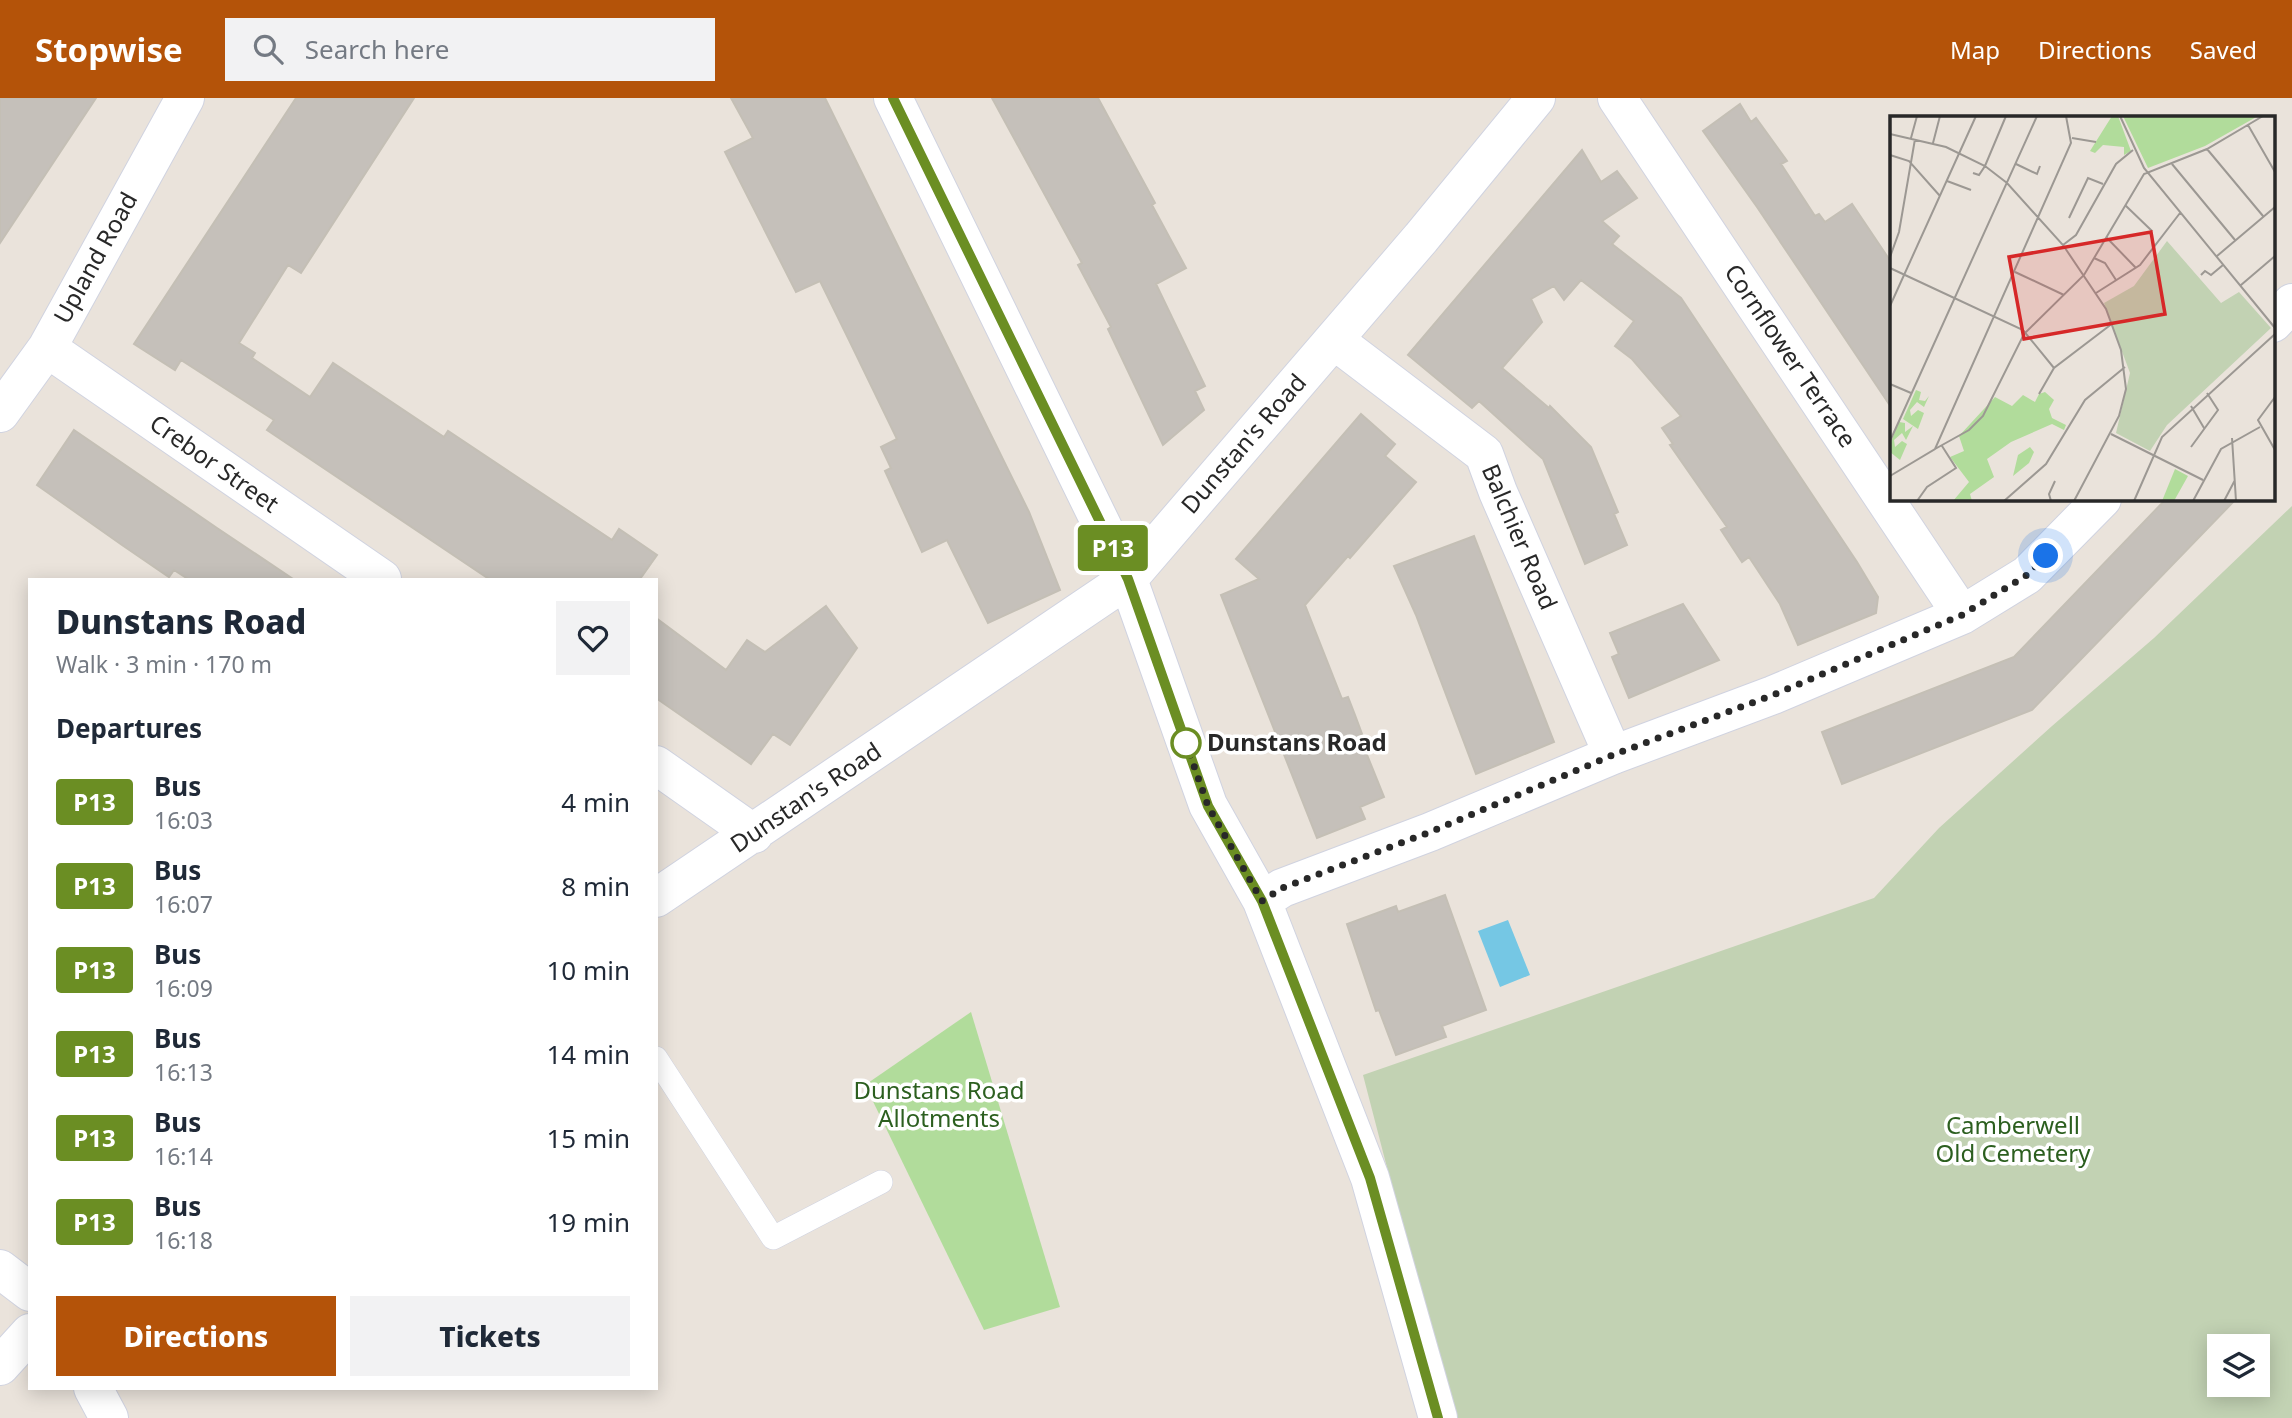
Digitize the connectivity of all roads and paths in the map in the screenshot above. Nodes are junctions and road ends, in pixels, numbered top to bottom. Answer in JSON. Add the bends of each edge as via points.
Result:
{"nodes":[{"id":1,"x":185,"y":98,"type":"edge"},
{"id":2,"x":893,"y":98,"type":"edge"},
{"id":3,"x":1536,"y":98,"type":"edge"},
{"id":4,"x":1617,"y":98,"type":"edge"},
{"id":5,"x":2292,"y":303,"type":"edge"},
{"id":6,"x":2274,"y":322,"type":"edge"},
{"id":7,"x":1334,"y":340,"type":"junction"},
{"id":8,"x":47,"y":348,"type":"junction"},
{"id":9,"x":0,"y":413,"type":"edge"},
{"id":10,"x":2101,"y":500,"type":"edge"},
{"id":11,"x":381,"y":578,"type":"edge"},
{"id":12,"x":1128,"y":579,"type":"junction"},
{"id":13,"x":1962,"y":615,"type":"junction"},
{"id":14,"x":1613,"y":755,"type":"junction"},
{"id":15,"x":658,"y":766,"type":"edge"},
{"id":16,"x":754,"y":834,"type":"junction"},
{"id":17,"x":658,"y":897,"type":"edge"},
{"id":18,"x":1262,"y":901,"type":"junction"},
{"id":19,"x":658,"y":1061,"type":"edge"},
{"id":20,"x":881,"y":1182,"type":"dead end"},
{"id":21,"x":0,"y":1269,"type":"edge"},
{"id":22,"x":28,"y":1290,"type":"edge"},
{"id":23,"x":28,"y":1335,"type":"edge"},
{"id":24,"x":0,"y":1366,"type":"edge"},
{"id":25,"x":94,"y":1390,"type":"edge"},
{"id":26,"x":1433,"y":1416,"type":"edge"},
{"id":27,"x":109,"y":1418,"type":"edge"}],
"edges":[{"from":1,"to":8,"type":"street","name":"Upland Road"},
{"from":2,"to":12,"type":"street"},
{"from":3,"to":7,"type":"street","name":"Dunstan's Road"},
{"from":4,"to":13,"type":"street","name":"Cornflower Terrace"},
{"from":5,"to":6,"type":"street"},
{"from":7,"to":12,"type":"street","name":"Dunstan's Road"},
{"from":7,"to":14,"type":"street","name":"Balchier Road","via":[[1484,454]]},
{"from":8,"to":9,"type":"street","name":"Upland Road"},
{"from":8,"to":11,"type":"street","name":"Crebor Street"},
{"from":10,"to":13,"type":"street","via":[[2027,575]]},
{"from":12,"to":16,"type":"street","name":"Dunstan's Road"},
{"from":12,"to":18,"type":"street","via":[[1208,806]]},
{"from":13,"to":14,"type":"street","via":[[1773,695]]},
{"from":14,"to":18,"type":"street","via":[[1282,888]]},
{"from":15,"to":16,"type":"street"},
{"from":16,"to":17,"type":"street","name":"Dunstan's Road"},
{"from":18,"to":26,"type":"street","via":[[1370,1178]]},
{"from":19,"to":20,"type":"lane","via":[[773,1238]]},
{"from":21,"to":22,"type":"street"},
{"from":23,"to":24,"type":"street"},
{"from":25,"to":27,"type":"street"}]}
